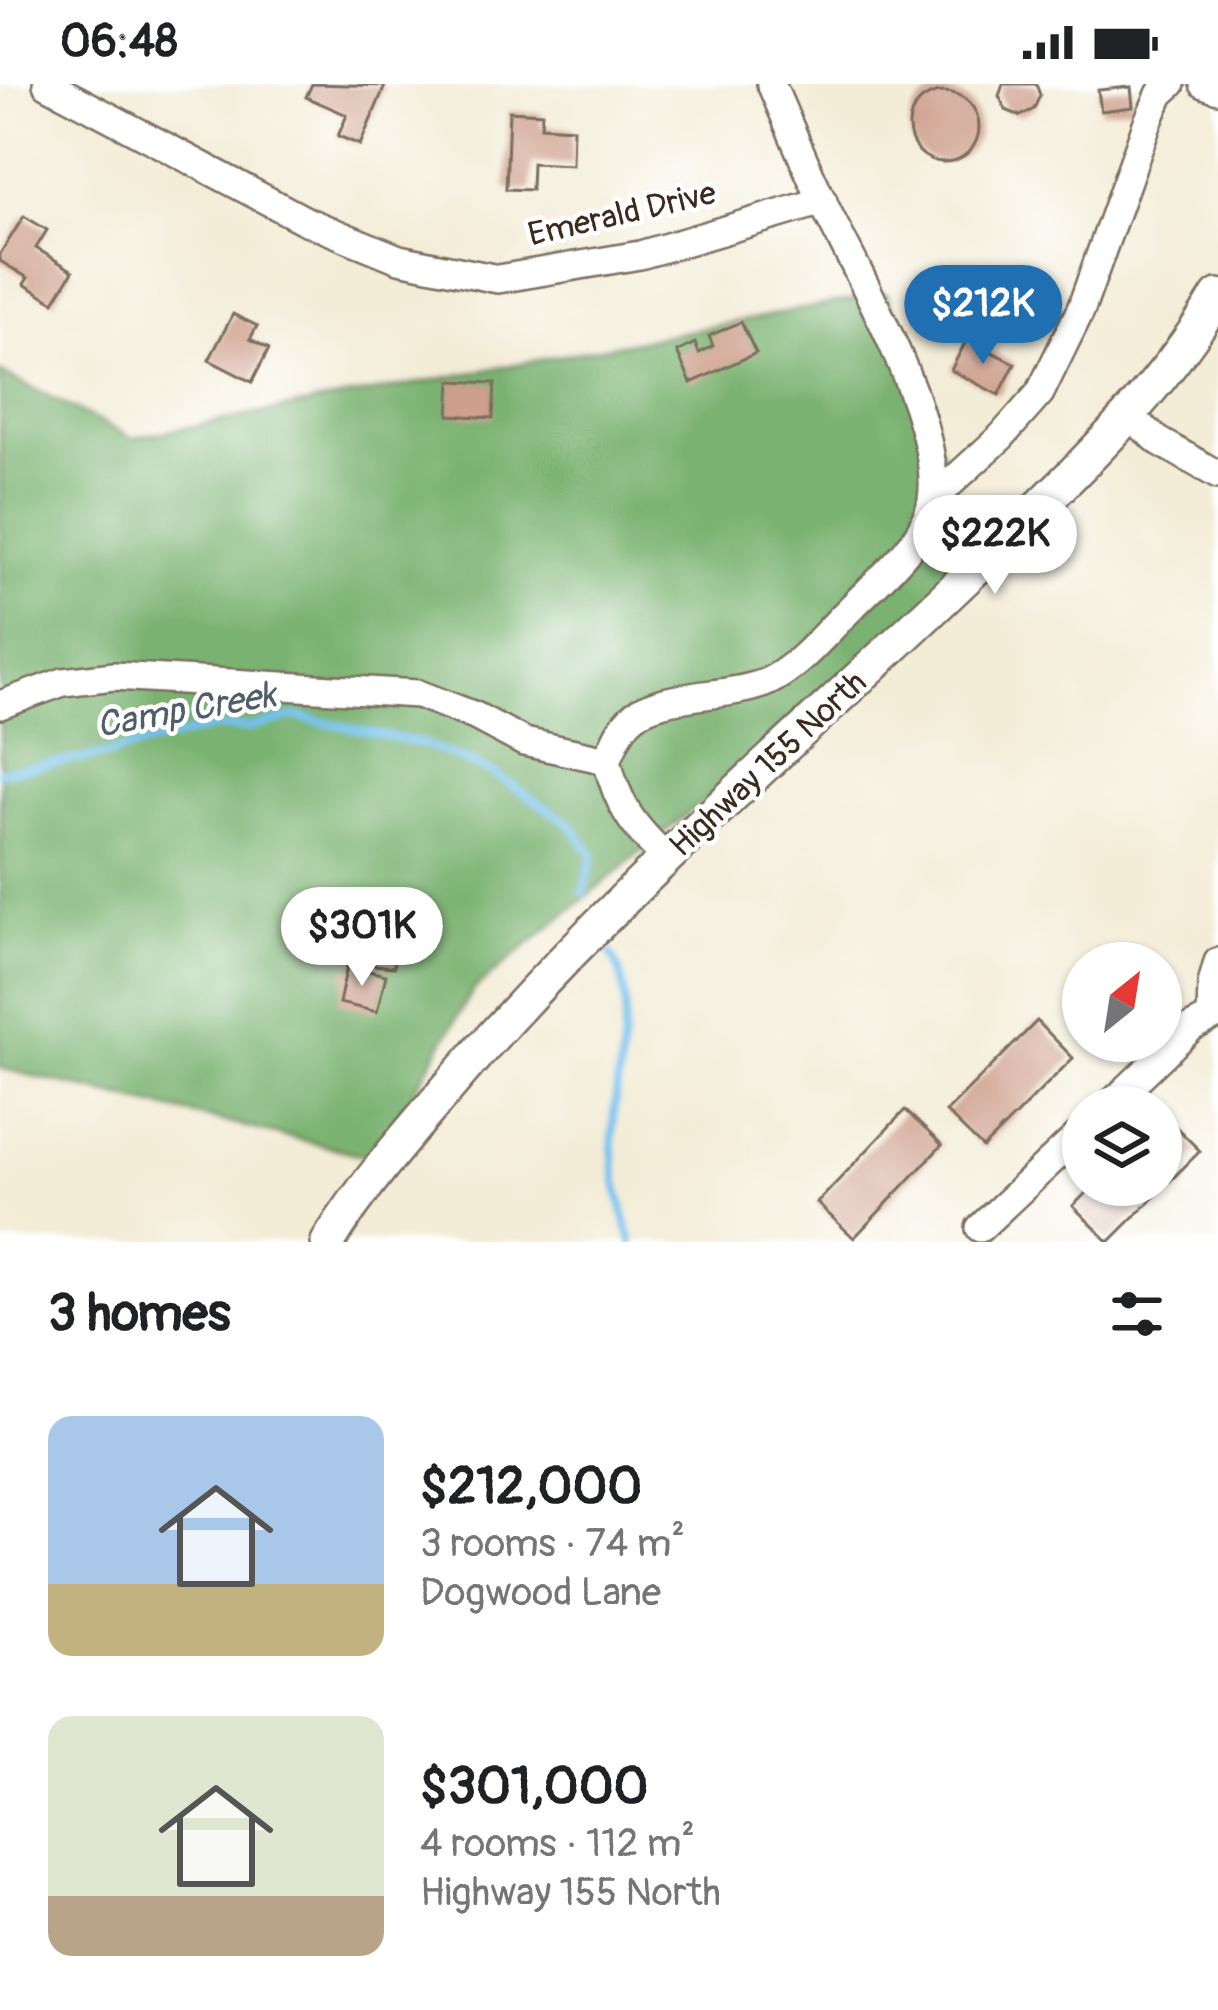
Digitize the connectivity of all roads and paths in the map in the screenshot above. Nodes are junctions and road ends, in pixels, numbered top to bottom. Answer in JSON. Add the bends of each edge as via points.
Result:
{"nodes":[{"id":1,"x":46,"y":84,"type":"edge"},
{"id":2,"x":771,"y":84,"type":"edge"},
{"id":3,"x":1171,"y":84,"type":"edge"},
{"id":4,"x":1204,"y":84,"type":"edge"},
{"id":5,"x":1218,"y":88,"type":"edge"},
{"id":6,"x":823,"y":201,"type":"junction"},
{"id":7,"x":1218,"y":296,"type":"edge"},
{"id":8,"x":1129,"y":416,"type":"junction"},
{"id":9,"x":1218,"y":476,"type":"edge"},
{"id":10,"x":932,"y":499,"type":"junction"},
{"id":11,"x":0,"y":705,"type":"edge"},
{"id":12,"x":607,"y":760,"type":"junction"},
{"id":13,"x":668,"y":859,"type":"junction"},
{"id":14,"x":1218,"y":962,"type":"edge"},
{"id":15,"x":1215,"y":1014,"type":"edge"},
{"id":16,"x":1130,"y":1086,"type":"edge"},
{"id":17,"x":1062,"y":1151,"type":"edge"},
{"id":18,"x":980,"y":1228,"type":"dead end"},
{"id":19,"x":328,"y":1242,"type":"edge"}],
"edges":[{"from":1,"to":6,"type":"street","name":"Emerald Drive","via":[[306,221],[399,259],[498,279],[640,255]]},
{"from":2,"to":6,"type":"street"},
{"from":3,"to":10,"type":"street","via":[[1147,124],[1082,308],[1040,393]]},
{"from":4,"to":5,"type":"street"},
{"from":6,"to":10,"type":"street","via":[[867,283],[930,443]]},
{"from":7,"to":8,"type":"main road","name":"Highway 155 North"},
{"from":8,"to":9,"type":"street"},
{"from":8,"to":13,"type":"main road","name":"Highway 155 North"},
{"from":10,"to":12,"type":"street","via":[[918,536],[800,658],[769,681],[631,717]]},
{"from":11,"to":12,"type":"street","via":[[63,682],[114,676],[418,694],[524,742]]},
{"from":12,"to":13,"type":"street","via":[[616,798]]},
{"from":13,"to":19,"type":"main road","name":"Highway 155 North","via":[[510,1014]]},
{"from":14,"to":15,"type":"street"},
{"from":15,"to":16,"type":"street"},
{"from":17,"to":18,"type":"street"}]}
